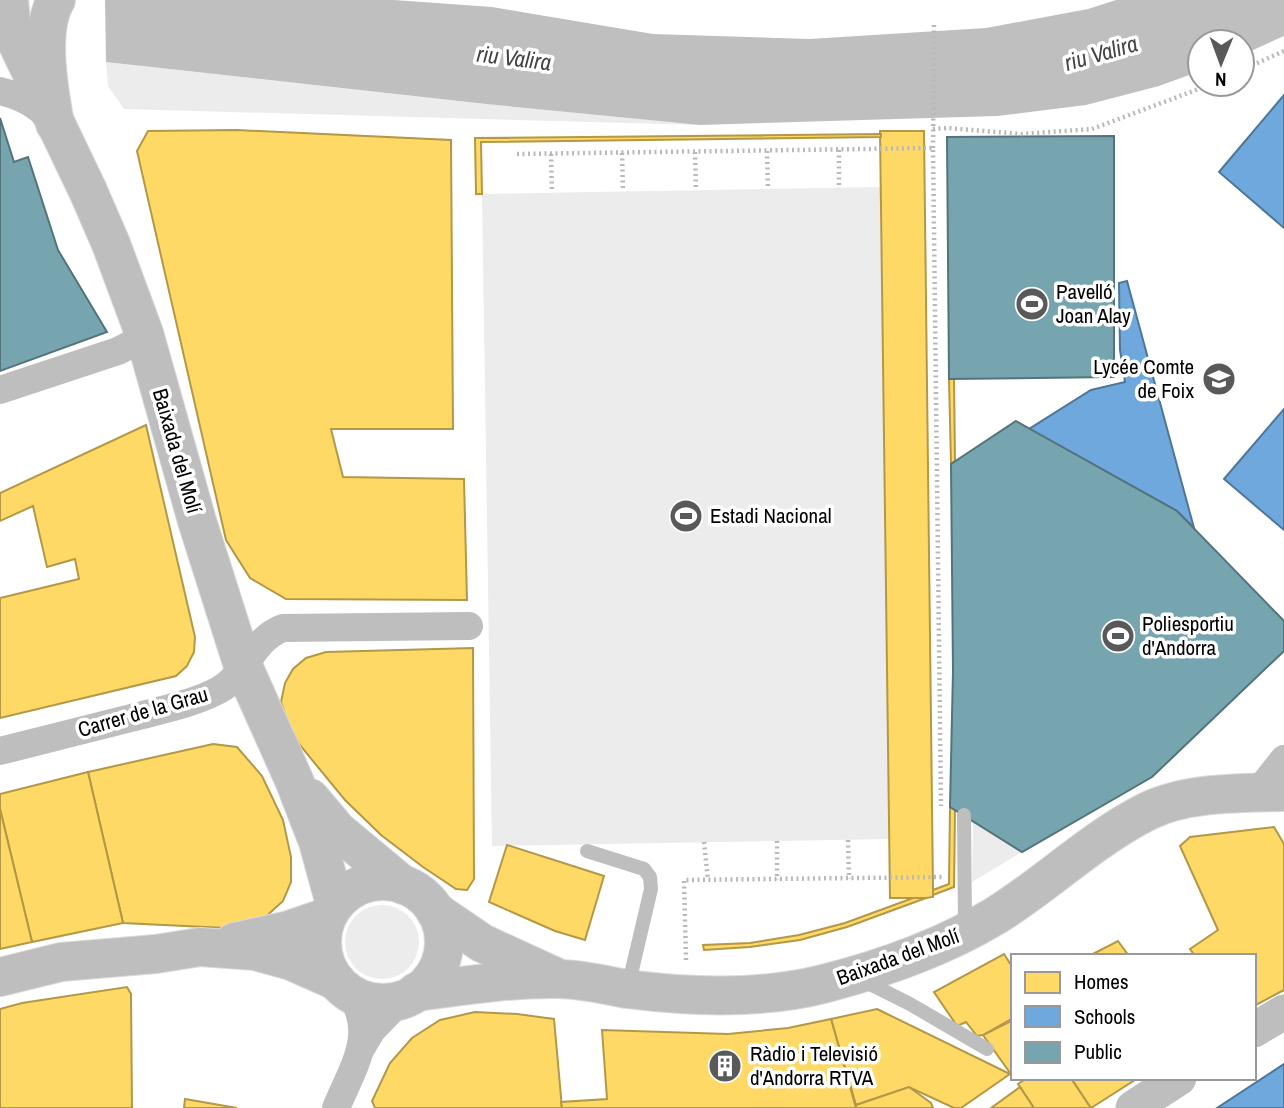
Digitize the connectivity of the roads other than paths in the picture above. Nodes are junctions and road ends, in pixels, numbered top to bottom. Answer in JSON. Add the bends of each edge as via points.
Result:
{"nodes":[{"id":1,"x":9,"y":0,"type":"edge"},
{"id":2,"x":56,"y":0,"type":"edge"},
{"id":3,"x":0,"y":51,"type":"edge"},
{"id":4,"x":0,"y":92,"type":"edge"},
{"id":5,"x":55,"y":124,"type":"junction"},
{"id":6,"x":145,"y":337,"type":"junction"},
{"id":7,"x":0,"y":390,"type":"edge"},
{"id":8,"x":469,"y":626,"type":"dead end"},
{"id":9,"x":243,"y":666,"type":"junction"},
{"id":10,"x":0,"y":751,"type":"edge"},
{"id":11,"x":1284,"y":759,"type":"edge"},
{"id":12,"x":295,"y":780,"type":"junction"},
{"id":13,"x":1270,"y":792,"type":"edge"},
{"id":14,"x":964,"y":815,"type":"dead end"},
{"id":15,"x":587,"y":851,"type":"dead end"},
{"id":16,"x":403,"y":885,"type":"junction"},
{"id":17,"x":331,"y":911,"type":"junction"},
{"id":18,"x":435,"y":911,"type":"junction"},
{"id":19,"x":965,"y":933,"type":"junction"},
{"id":20,"x":209,"y":947,"type":"junction"},
{"id":21,"x":852,"y":975,"type":"junction"},
{"id":22,"x":0,"y":977,"type":"edge"},
{"id":23,"x":560,"y":979,"type":"junction"},
{"id":24,"x":342,"y":986,"type":"junction"},
{"id":25,"x":627,"y":989,"type":"junction"},
{"id":26,"x":408,"y":996,"type":"junction"},
{"id":27,"x":1284,"y":1012,"type":"edge"},
{"id":28,"x":1256,"y":1029,"type":"edge"},
{"id":29,"x":987,"y":1049,"type":"dead end"},
{"id":30,"x":360,"y":1050,"type":"junction"},
{"id":31,"x":1176,"y":1080,"type":"edge"},
{"id":32,"x":336,"y":1108,"type":"edge"},
{"id":33,"x":1133,"y":1108,"type":"edge"}],
"edges":[{"from":1,"to":5,"type":"main road","name":"Baixada del Molí","via":[[12,32]]},
{"from":2,"to":5,"type":"main road","via":[[46,41]]},
{"from":3,"to":5,"type":"main road","name":"Baixada del Molí"},
{"from":4,"to":5,"type":"street","via":[[41,108]]},
{"from":5,"to":6,"type":"main road","name":"Baixada del Molí","via":[[106,233]]},
{"from":6,"to":7,"type":"street","via":[[118,351]]},
{"from":6,"to":9,"type":"main road","name":"Baixada del Molí"},
{"from":8,"to":9,"type":"street","name":"Carrer de la Grau","via":[[283,628],[261,641]]},
{"from":9,"to":10,"type":"street","name":"Carrer de la Grau","via":[[232,683],[216,692]]},
{"from":9,"to":12,"type":"main road","name":"Baixada del Molí"},
{"from":11,"to":13,"type":"street"},
{"from":12,"to":16,"type":"main road","name":"Baixada del Molí","via":[[337,830]]},
{"from":12,"to":17,"type":"main road","name":"Baixada del Molí","via":[[318,842]]},
{"from":13,"to":19,"type":"main road","name":"Baixada del Molí","via":[[1187,800],[1150,810]]},
{"from":14,"to":19,"type":"lane"},
{"from":15,"to":25,"type":"lane","via":[[644,869],[650,877]]},
{"from":16,"to":17,"type":"main road","via":[[366,883],[349,891]]},
{"from":16,"to":18,"type":"main road","via":[[418,892]]},
{"from":17,"to":20,"type":"main road","via":[[289,930]]},
{"from":17,"to":24,"type":"main road","via":[[322,939],[323,954]]},
{"from":18,"to":23,"type":"main road","name":"Baixada del Molí","via":[[482,943]]},
{"from":18,"to":26,"type":"main road","via":[[443,940],[441,960],[431,978]]},
{"from":19,"to":21,"type":"main road","name":"Baixada del Molí"},
{"from":20,"to":22,"type":"main road","via":[[61,962]]},
{"from":20,"to":24,"type":"main road","via":[[255,951],[291,961]]},
{"from":21,"to":25,"type":"main road","name":"Baixada del Molí","via":[[751,994]]},
{"from":21,"to":29,"type":"lane"},
{"from":23,"to":25,"type":"main road","name":"Baixada del Molí"},
{"from":23,"to":26,"type":"main road","name":"Baixada del Molí","via":[[470,985]]},
{"from":24,"to":26,"type":"main road","via":[[374,1002]]},
{"from":24,"to":30,"type":"street","via":[[357,1003],[362,1019]]},
{"from":26,"to":30,"type":"street","via":[[372,1030]]},
{"from":27,"to":28,"type":"street"},
{"from":30,"to":32,"type":"street"},
{"from":31,"to":33,"type":"street"}]}
